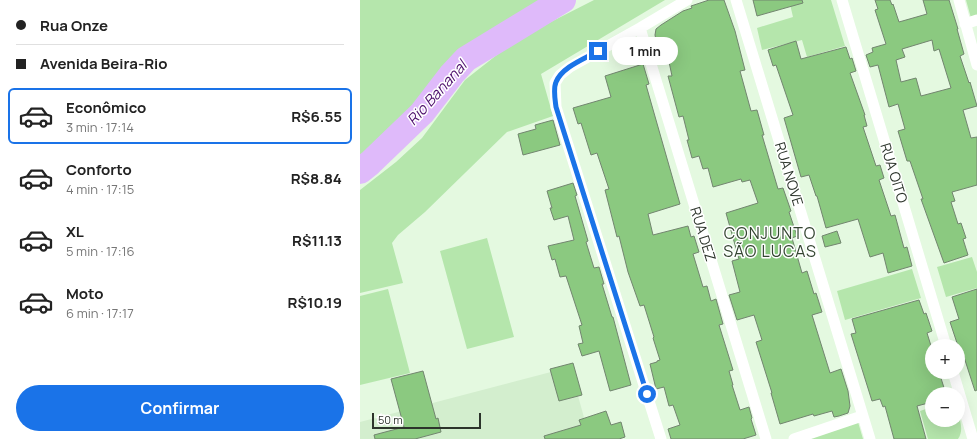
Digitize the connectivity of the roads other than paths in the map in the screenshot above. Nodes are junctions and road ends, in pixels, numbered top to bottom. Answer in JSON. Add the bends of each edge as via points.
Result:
{"nodes":[{"id":1,"x":687,"y":0,"type":"edge"},
{"id":2,"x":736,"y":0,"type":"edge"},
{"id":3,"x":842,"y":0,"type":"edge"},
{"id":4,"x":959,"y":0,"type":"edge"},
{"id":5,"x":977,"y":20,"type":"edge"},
{"id":6,"x":965,"y":24,"type":"junction"},
{"id":7,"x":640,"y":28,"type":"junction"},
{"id":8,"x":977,"y":65,"type":"edge"},
{"id":9,"x":944,"y":339,"type":"edge"},
{"id":10,"x":955,"y":379,"type":"edge"},
{"id":11,"x":862,"y":416,"type":"junction"},
{"id":12,"x":661,"y":439,"type":"edge"},
{"id":13,"x":766,"y":439,"type":"edge"},
{"id":14,"x":794,"y":439,"type":"edge"},
{"id":15,"x":870,"y":439,"type":"edge"},
{"id":16,"x":973,"y":439,"type":"edge"}],
"edges":[{"from":1,"to":7,"type":"street"},
{"from":2,"to":11,"type":"street","name":"RUA NOVE"},
{"from":3,"to":9,"type":"street","name":"RUA OITO"},
{"from":4,"to":6,"type":"street"},
{"from":5,"to":6,"type":"street"},
{"from":6,"to":8,"type":"street"},
{"from":7,"to":12,"type":"street","via":[[570,67],[555,83],[555,95],[556,107]]},
{"from":7,"to":13,"type":"street","name":"RUA DEZ"},
{"from":10,"to":16,"type":"street"},
{"from":11,"to":14,"type":"street"},
{"from":11,"to":15,"type":"street","name":"RUA NOVE"}]}
